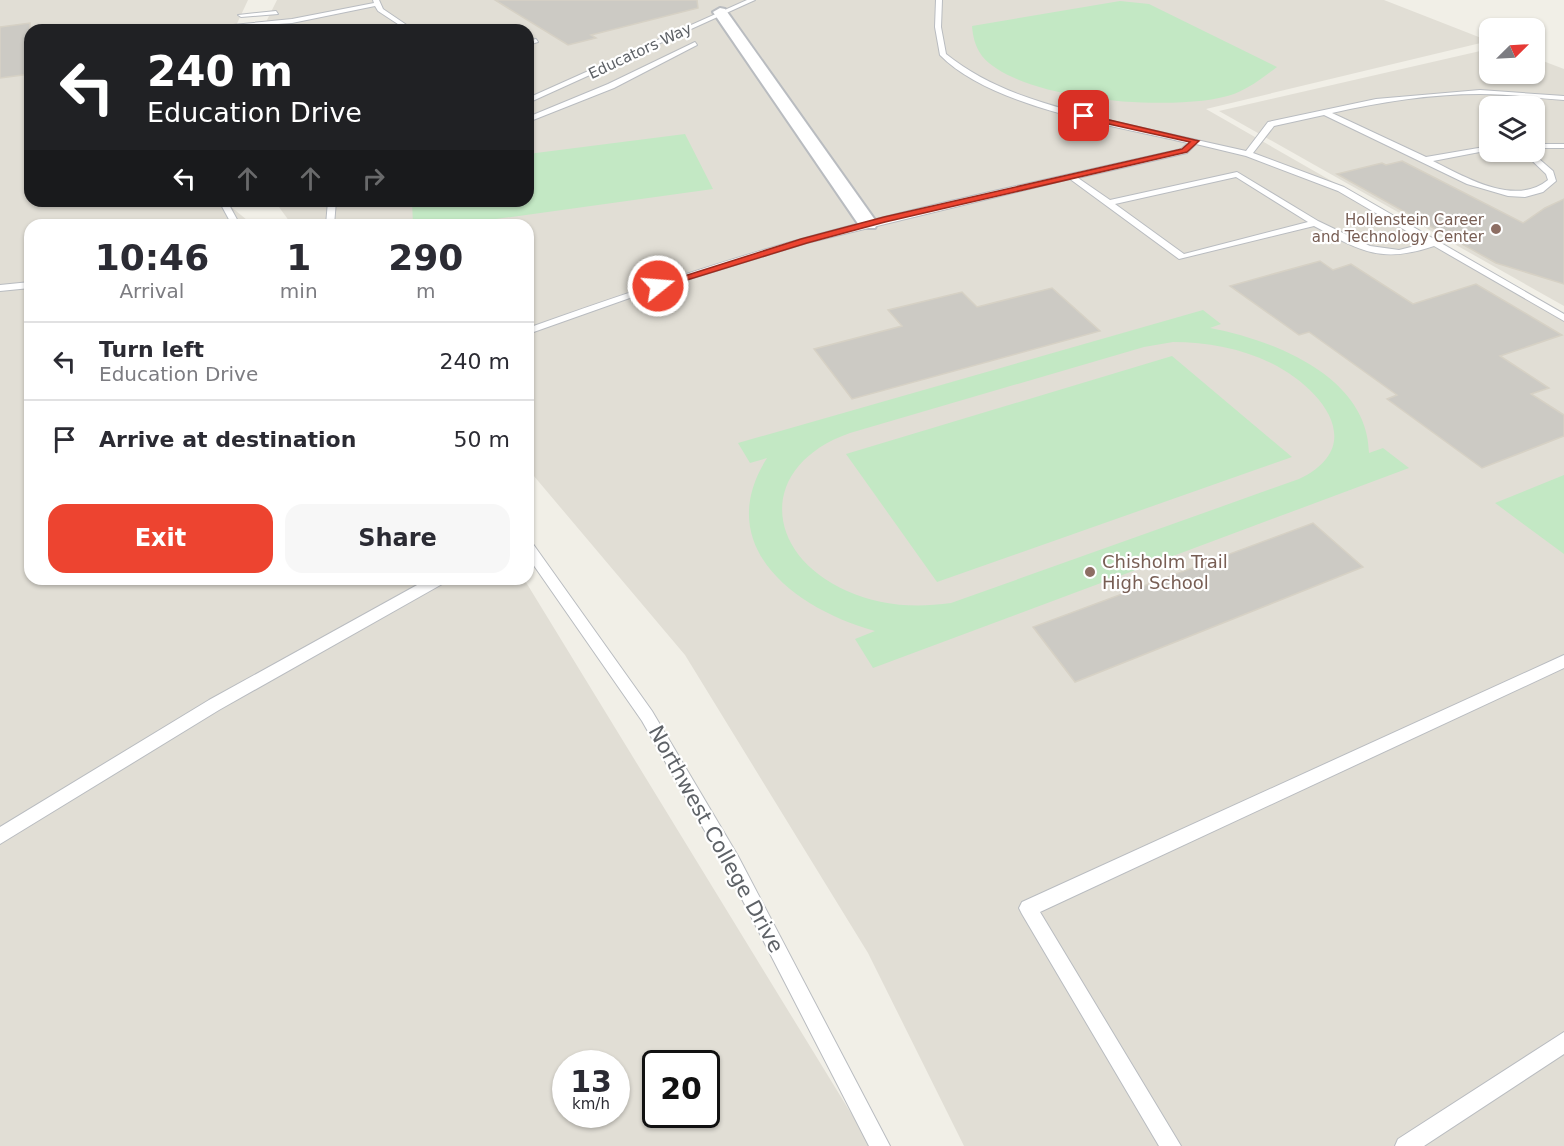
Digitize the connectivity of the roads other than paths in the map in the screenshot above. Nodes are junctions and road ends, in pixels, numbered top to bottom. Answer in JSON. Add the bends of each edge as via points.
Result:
{"nodes":[{"id":1,"x":752,"y":0,"type":"edge"},
{"id":2,"x":939,"y":0,"type":"edge"},
{"id":3,"x":377,"y":2,"type":"edge"},
{"id":4,"x":244,"y":8,"type":"dead end"},
{"id":5,"x":281,"y":12,"type":"dead end"},
{"id":6,"x":720,"y":12,"type":"junction"},
{"id":7,"x":241,"y":15,"type":"junction"},
{"id":8,"x":237,"y":24,"type":"edge"},
{"id":9,"x":268,"y":24,"type":"edge"},
{"id":10,"x":402,"y":24,"type":"edge"},
{"id":11,"x":694,"y":44,"type":"dead end"},
{"id":12,"x":1564,"y":98,"type":"edge"},
{"id":13,"x":534,"y":99,"type":"edge"},
{"id":14,"x":1324,"y":112,"type":"junction"},
{"id":15,"x":534,"y":118,"type":"edge"},
{"id":16,"x":1195,"y":141,"type":"junction"},
{"id":17,"x":1545,"y":146,"type":"edge"},
{"id":18,"x":1564,"y":146,"type":"edge"},
{"id":19,"x":1479,"y":150,"type":"edge"},
{"id":20,"x":1248,"y":154,"type":"junction"},
{"id":21,"x":1425,"y":160,"type":"junction"},
{"id":22,"x":1538,"y":162,"type":"edge"},
{"id":23,"x":1072,"y":177,"type":"junction"},
{"id":24,"x":1109,"y":203,"type":"junction"},
{"id":25,"x":1316,"y":223,"type":"junction"},
{"id":26,"x":868,"y":224,"type":"junction"},
{"id":27,"x":1435,"y":243,"type":"junction"},
{"id":28,"x":24,"y":286,"type":"edge"},
{"id":29,"x":0,"y":288,"type":"edge"},
{"id":30,"x":1564,"y":318,"type":"edge"},
{"id":31,"x":534,"y":330,"type":"edge"},
{"id":32,"x":534,"y":556,"type":"edge"},
{"id":33,"x":428,"y":585,"type":"edge"},
{"id":34,"x":1564,"y":662,"type":"edge"},
{"id":35,"x":0,"y":836,"type":"edge"},
{"id":36,"x":1564,"y":1042,"type":"edge"},
{"id":37,"x":880,"y":1146,"type":"edge"},
{"id":38,"x":1171,"y":1146,"type":"edge"},
{"id":39,"x":1405,"y":1146,"type":"edge"}],
"edges":[{"from":1,"to":6,"type":"lane","name":"Educators Way"},
{"from":2,"to":16,"type":"lane","via":[[943,55],[964,72],[1005,93],[1073,114]]},
{"from":3,"to":9,"type":"lane"},
{"from":3,"to":10,"type":"lane","via":[[380,10]]},
{"from":4,"to":7,"type":"lane"},
{"from":5,"to":7,"type":"lane"},
{"from":6,"to":13,"type":"lane","name":"Educators Way","via":[[673,38]]},
{"from":6,"to":26,"type":"street"},
{"from":7,"to":8,"type":"lane"},
{"from":11,"to":15,"type":"lane","via":[[611,86]]},
{"from":12,"to":14,"type":"lane","via":[[1480,93],[1427,95]]},
{"from":14,"to":20,"type":"lane","via":[[1271,124]]},
{"from":14,"to":21,"type":"lane"},
{"from":16,"to":20,"type":"lane"},
{"from":16,"to":23,"type":"lane","via":[[1184,151]]},
{"from":17,"to":18,"type":"lane"},
{"from":19,"to":21,"type":"lane"},
{"from":20,"to":27,"type":"lane","via":[[1341,189]]},
{"from":21,"to":22,"type":"lane","via":[[1484,188],[1523,193],[1544,188],[1552,181],[1550,172]]},
{"from":23,"to":24,"type":"lane"},
{"from":23,"to":26,"type":"lane"},
{"from":24,"to":25,"type":"lane","via":[[1238,174]]},
{"from":24,"to":25,"type":"lane","via":[[1182,257]]},
{"from":25,"to":27,"type":"lane","via":[[1353,242],[1387,253]]},
{"from":26,"to":31,"type":"lane","via":[[638,292]]},
{"from":27,"to":30,"type":"lane"},
{"from":28,"to":29,"type":"lane"},
{"from":32,"to":37,"type":"lane","name":"Northwest College Drive","via":[[647,716],[732,862]]},
{"from":33,"to":35,"type":"lane","via":[[214,705]]},
{"from":34,"to":38,"type":"lane","via":[[1028,908]]},
{"from":36,"to":39,"type":"lane"}]}
